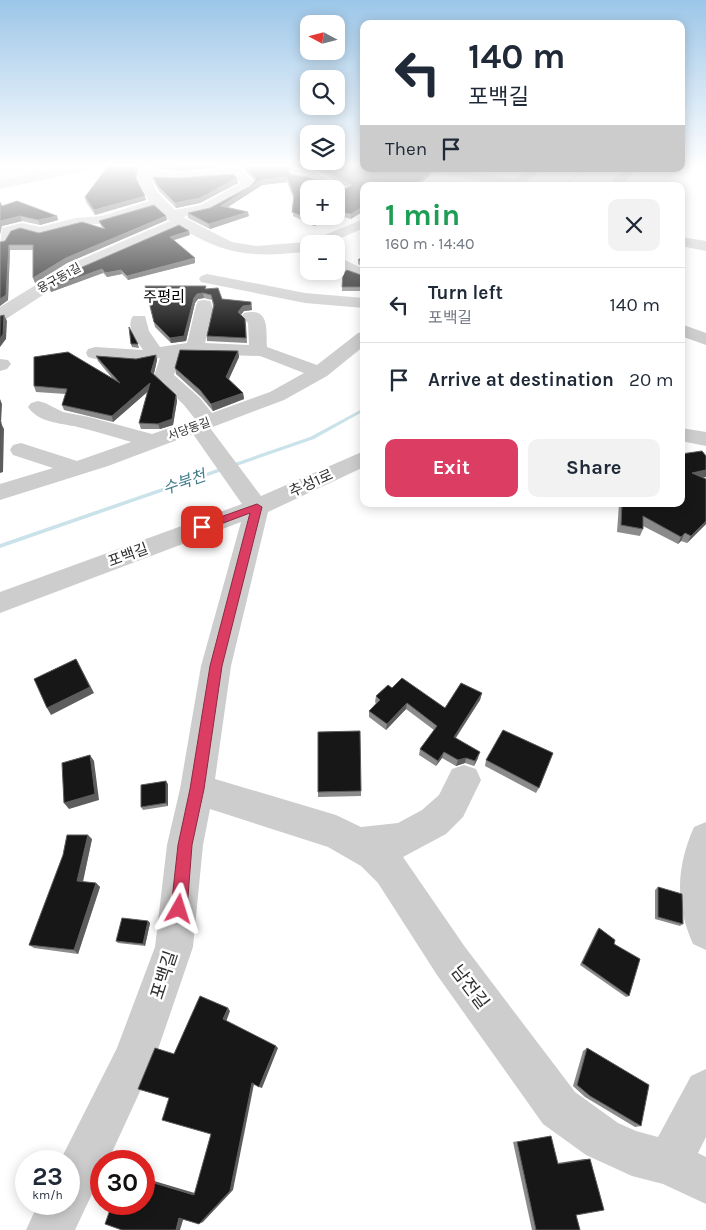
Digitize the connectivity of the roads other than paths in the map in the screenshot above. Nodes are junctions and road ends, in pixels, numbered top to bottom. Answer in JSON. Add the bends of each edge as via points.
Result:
{"nodes":[{"id":1,"x":71,"y":223,"type":"edge"},
{"id":2,"x":164,"y":223,"type":"edge"},
{"id":3,"x":185,"y":223,"type":"edge"},
{"id":4,"x":360,"y":225,"type":"edge"},
{"id":5,"x":335,"y":235,"type":"edge"},
{"id":6,"x":0,"y":242,"type":"edge"},
{"id":7,"x":685,"y":243,"type":"edge"},
{"id":8,"x":706,"y":246,"type":"edge"},
{"id":9,"x":300,"y":247,"type":"edge"},
{"id":10,"x":345,"y":266,"type":"edge"},
{"id":11,"x":360,"y":273,"type":"edge"},
{"id":12,"x":207,"y":278,"type":"dead end"},
{"id":13,"x":360,"y":303,"type":"edge"},
{"id":14,"x":204,"y":305,"type":"dead end"},
{"id":15,"x":0,"y":315,"type":"edge"},
{"id":16,"x":250,"y":317,"type":"dead end"},
{"id":17,"x":139,"y":320,"type":"dead end"},
{"id":18,"x":685,"y":331,"type":"edge"},
{"id":19,"x":360,"y":340,"type":"edge"},
{"id":20,"x":706,"y":340,"type":"edge"},
{"id":21,"x":194,"y":349,"type":"junction"},
{"id":22,"x":163,"y":351,"type":"junction"},
{"id":23,"x":258,"y":351,"type":"junction"},
{"id":24,"x":95,"y":353,"type":"dead end"},
{"id":25,"x":320,"y":372,"type":"junction"},
{"id":26,"x":38,"y":407,"type":"dead end"},
{"id":27,"x":204,"y":424,"type":"junction"},
{"id":28,"x":685,"y":435,"type":"edge"},
{"id":29,"x":706,"y":439,"type":"edge"},
{"id":30,"x":155,"y":442,"type":"junction"},
{"id":31,"x":21,"y":450,"type":"dead end"},
{"id":32,"x":360,"y":460,"type":"edge"},
{"id":33,"x":77,"y":468,"type":"junction"},
{"id":34,"x":44,"y":477,"type":"junction"},
{"id":35,"x":0,"y":479,"type":"edge"},
{"id":36,"x":0,"y":492,"type":"edge"},
{"id":37,"x":254,"y":503,"type":"junction"},
{"id":38,"x":0,"y":602,"type":"edge"},
{"id":39,"x":464,"y":780,"type":"dead end"},
{"id":40,"x":197,"y":789,"type":"junction"},
{"id":41,"x":706,"y":839,"type":"edge"},
{"id":42,"x":361,"y":844,"type":"junction"},
{"id":43,"x":706,"y":931,"type":"edge"},
{"id":44,"x":706,"y":1091,"type":"edge"},
{"id":45,"x":80,"y":1169,"type":"edge"},
{"id":46,"x":687,"y":1172,"type":"edge"},
{"id":47,"x":58,"y":1215,"type":"edge"},
{"id":48,"x":50,"y":1230,"type":"edge"}],
"edges":[{"from":1,"to":6,"type":"street","via":[[40,232],[22,227],[13,229]]},
{"from":2,"to":15,"type":"street","name":"용구동1길","via":[[15,297]]},
{"from":3,"to":9,"type":"street","via":[[240,249]]},
{"from":4,"to":5,"type":"street"},
{"from":7,"to":8,"type":"street"},
{"from":10,"to":11,"type":"street"},
{"from":12,"to":13,"type":"street","via":[[297,297]]},
{"from":14,"to":21,"type":"street"},
{"from":16,"to":23,"type":"street","via":[[257,320]]},
{"from":17,"to":22,"type":"street","via":[[140,331]]},
{"from":18,"to":20,"type":"street"},
{"from":19,"to":25,"type":"street","name":"서당동길"},
{"from":21,"to":22,"type":"street"},
{"from":21,"to":23,"type":"street"},
{"from":22,"to":24,"type":"street","via":[[138,356]]},
{"from":22,"to":27,"type":"street","via":[[164,376],[193,402]]},
{"from":23,"to":25,"type":"street"},
{"from":25,"to":27,"type":"street","name":"서당동길","via":[[277,396]]},
{"from":26,"to":30,"type":"street","via":[[57,417]]},
{"from":27,"to":30,"type":"street","name":"서당동길"},
{"from":27,"to":37,"type":"street"},
{"from":28,"to":29,"type":"street"},
{"from":30,"to":33,"type":"street","name":"서당동길"},
{"from":31,"to":33,"type":"street"},
{"from":32,"to":37,"type":"street","name":"추성1로"},
{"from":33,"to":34,"type":"street","name":"서당동길"},
{"from":34,"to":35,"type":"street"},
{"from":34,"to":36,"type":"street","name":"서당동길"},
{"from":37,"to":38,"type":"street","name":"포백길"},
{"from":37,"to":40,"type":"street","name":"포백길","via":[[216,666]]},
{"from":39,"to":42,"type":"street","via":[[451,806],[434,822],[402,840]]},
{"from":40,"to":42,"type":"street","name":"남전길","via":[[336,832]]},
{"from":40,"to":45,"type":"street","name":"포백길","via":[[185,845],[174,947],[133,1061]]},
{"from":41,"to":43,"type":"street","via":[[698,865],[696,890]]},
{"from":42,"to":46,"type":"street","name":"남전길","via":[[391,870],[451,961],[559,1108],[602,1139]]},
{"from":44,"to":46,"type":"street","name":"남전길"},
{"from":47,"to":48,"type":"street"}]}
